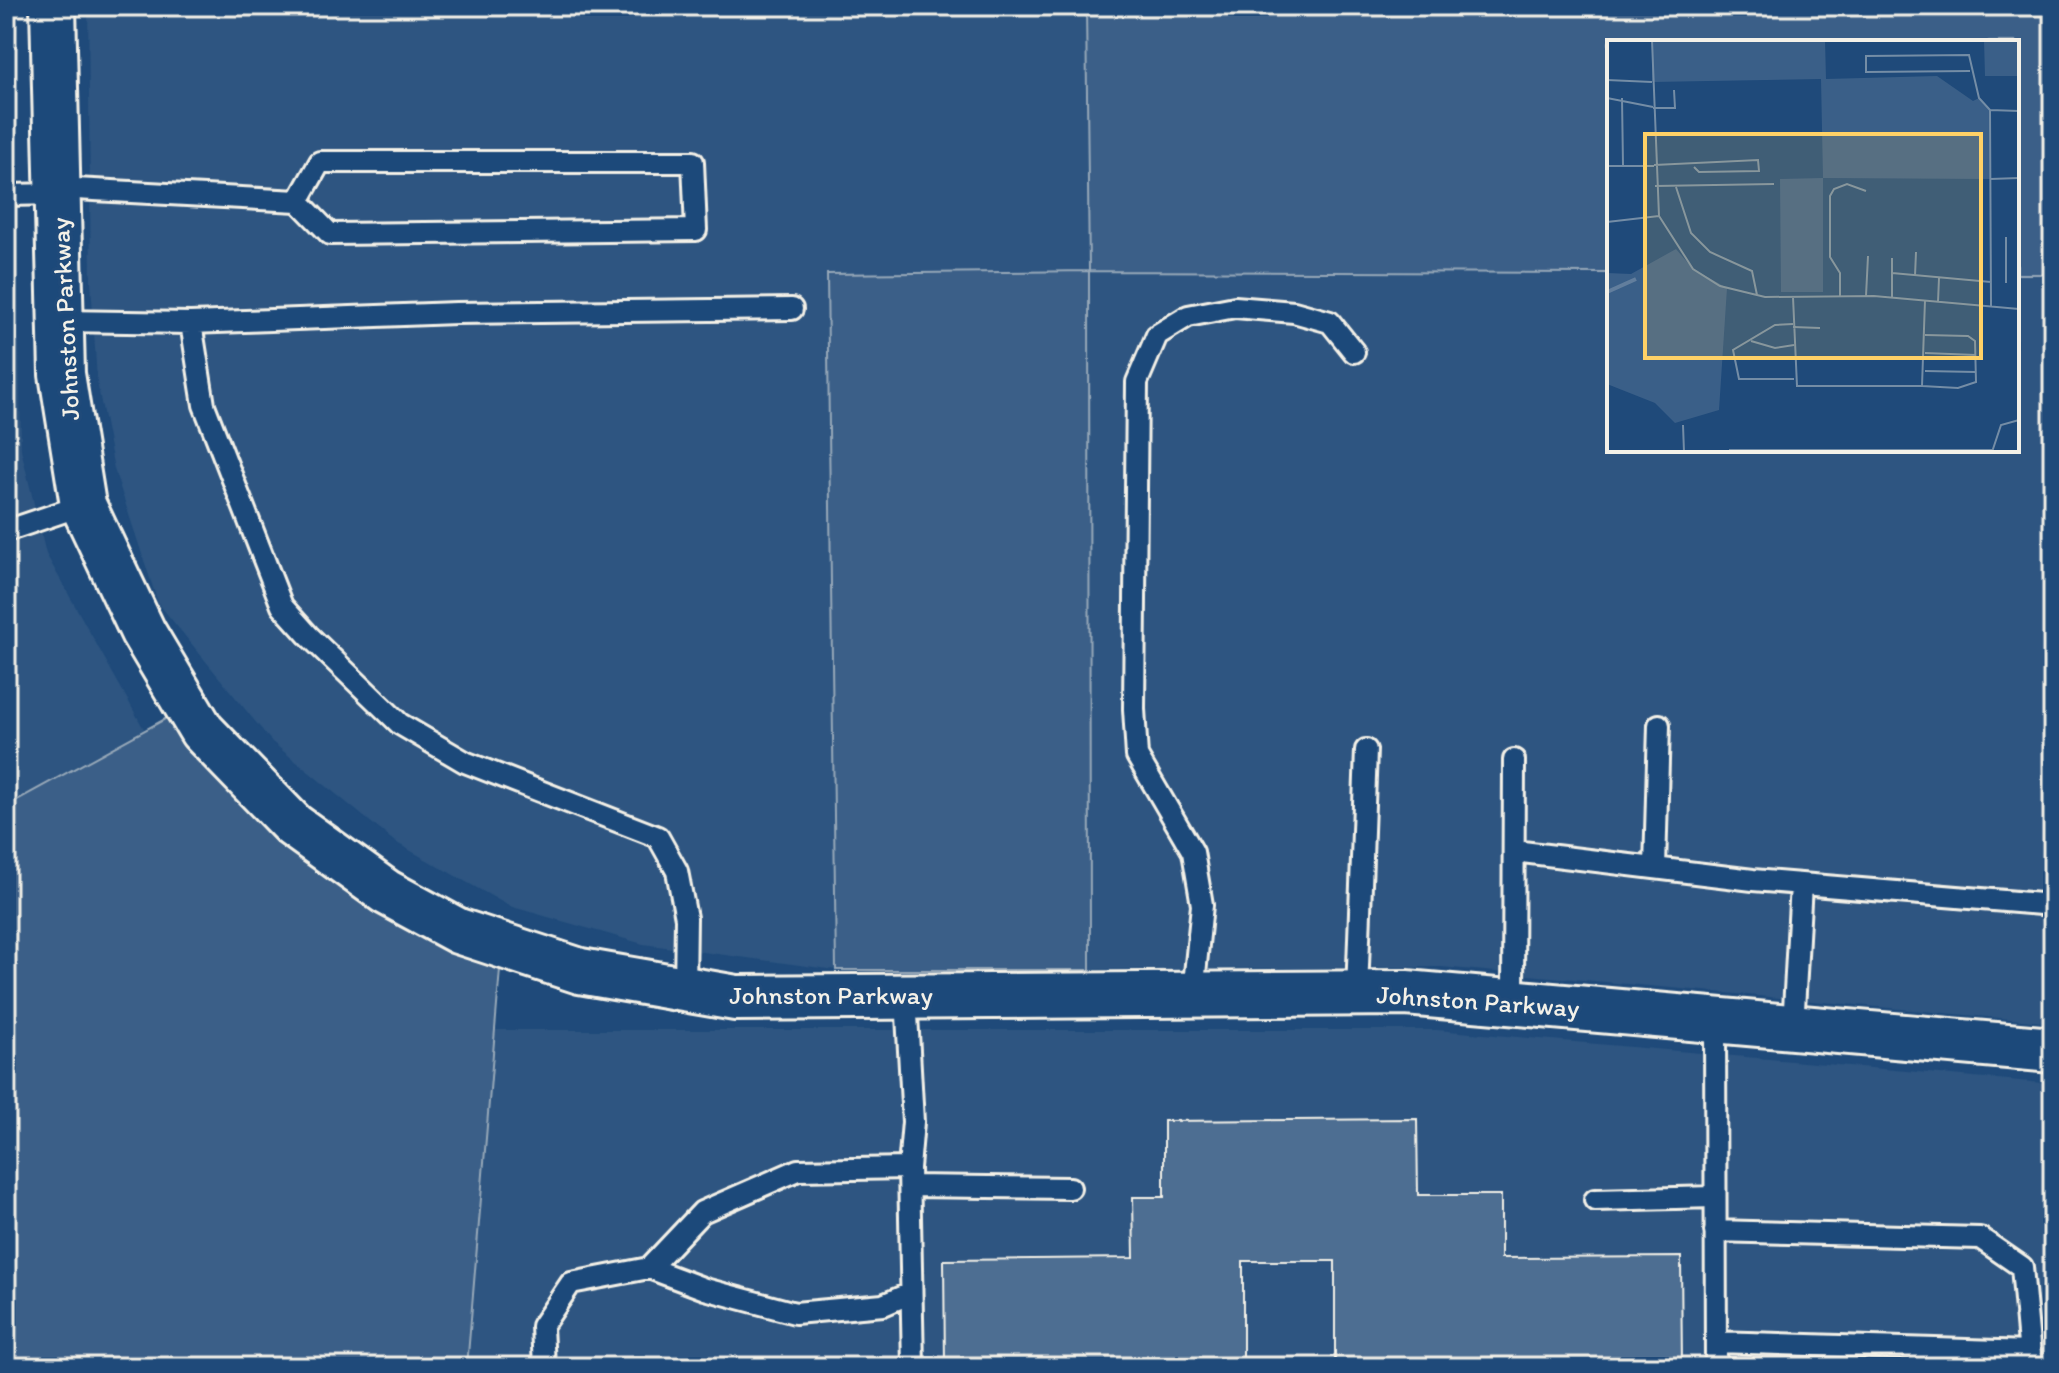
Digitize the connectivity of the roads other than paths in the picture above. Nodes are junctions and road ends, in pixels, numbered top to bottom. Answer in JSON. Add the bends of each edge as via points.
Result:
{"nodes":[{"id":1,"x":53,"y":6,"type":"edge"},
{"id":2,"x":58,"y":191,"type":"junction"},
{"id":3,"x":6,"y":195,"type":"edge"},
{"id":4,"x":298,"y":201,"type":"junction"},
{"id":5,"x":792,"y":309,"type":"dead end"},
{"id":6,"x":61,"y":321,"type":"junction"},
{"id":7,"x":191,"y":323,"type":"junction"},
{"id":8,"x":1354,"y":352,"type":"dead end"},
{"id":9,"x":83,"y":505,"type":"junction"},
{"id":10,"x":6,"y":531,"type":"edge"},
{"id":11,"x":1659,"y":725,"type":"dead end"},
{"id":12,"x":1366,"y":750,"type":"dead end"},
{"id":13,"x":1514,"y":760,"type":"dead end"},
{"id":14,"x":1514,"y":851,"type":"junction"},
{"id":15,"x":1655,"y":868,"type":"junction"},
{"id":16,"x":1801,"y":884,"type":"junction"},
{"id":17,"x":2053,"y":905,"type":"edge"},
{"id":18,"x":685,"y":989,"type":"junction"},
{"id":19,"x":1357,"y":993,"type":"junction"},
{"id":20,"x":1193,"y":994,"type":"junction"},
{"id":21,"x":906,"y":997,"type":"junction"},
{"id":22,"x":1513,"y":1002,"type":"junction"},
{"id":23,"x":1715,"y":1020,"type":"junction"},
{"id":24,"x":1793,"y":1027,"type":"junction"},
{"id":25,"x":2053,"y":1050,"type":"edge"},
{"id":26,"x":909,"y":1177,"type":"junction"},
{"id":27,"x":1070,"y":1188,"type":"dead end"},
{"id":28,"x":1715,"y":1197,"type":"junction"},
{"id":29,"x":1595,"y":1200,"type":"dead end"},
{"id":30,"x":1715,"y":1231,"type":"junction"},
{"id":31,"x":649,"y":1268,"type":"junction"},
{"id":32,"x":911,"y":1293,"type":"junction"},
{"id":33,"x":1716,"y":1342,"type":"junction"},
{"id":34,"x":2030,"y":1360,"type":"edge"},
{"id":35,"x":544,"y":1367,"type":"edge"},
{"id":36,"x":913,"y":1367,"type":"edge"},
{"id":37,"x":1716,"y":1367,"type":"edge"}],
"edges":[{"from":1,"to":2,"type":"street","name":"Johnston Parkway"},
{"from":2,"to":3,"type":"lane"},
{"from":2,"to":4,"type":"lane"},
{"from":2,"to":6,"type":"street","name":"Johnston Parkway"},
{"from":4,"to":4,"type":"lane","via":[[320,162],[693,162],[696,230],[330,234]]},
{"from":5,"to":7,"type":"lane"},
{"from":6,"to":7,"type":"lane"},
{"from":6,"to":9,"type":"street","name":"Johnston Parkway","via":[[62,374]]},
{"from":7,"to":18,"type":"lane","via":[[204,405],[282,606],[400,724],[465,762],[658,837],[677,871],[686,918]]},
{"from":8,"to":20,"type":"lane","via":[[1330,322],[1294,312],[1235,307],[1188,316],[1157,335],[1137,382],[1137,756],[1193,852],[1202,905]]},
{"from":9,"to":10,"type":"lane"},
{"from":9,"to":18,"type":"street","name":"Johnston Parkway","via":[[143,632],[202,731],[293,825],[386,892],[458,931],[580,971]]},
{"from":11,"to":15,"type":"lane"},
{"from":12,"to":19,"type":"lane"},
{"from":13,"to":14,"type":"lane"},
{"from":14,"to":15,"type":"lane"},
{"from":14,"to":22,"type":"lane"},
{"from":15,"to":16,"type":"lane"},
{"from":16,"to":17,"type":"lane"},
{"from":16,"to":24,"type":"lane"},
{"from":18,"to":21,"type":"street","name":"Johnston Parkway","via":[[736,998]]},
{"from":19,"to":20,"type":"street","name":"Johnston Parkway"},
{"from":19,"to":22,"type":"street","name":"Johnston Parkway"},
{"from":20,"to":21,"type":"street","name":"Johnston Parkway"},
{"from":21,"to":26,"type":"lane","via":[[913,1122]]},
{"from":22,"to":23,"type":"street","name":"Johnston Parkway"},
{"from":23,"to":24,"type":"street","name":"Johnston Parkway"},
{"from":23,"to":28,"type":"lane"},
{"from":24,"to":25,"type":"street","name":"Johnston Parkway"},
{"from":26,"to":27,"type":"lane"},
{"from":26,"to":31,"type":"lane","via":[[798,1170],[702,1212]]},
{"from":26,"to":32,"type":"lane"},
{"from":28,"to":29,"type":"lane"},
{"from":28,"to":30,"type":"lane"},
{"from":30,"to":33,"type":"lane"},
{"from":30,"to":34,"type":"lane","via":[[1980,1238],[2022,1267]]},
{"from":31,"to":32,"type":"lane","via":[[795,1313],[883,1305]]},
{"from":31,"to":35,"type":"lane","via":[[571,1283],[542,1326]]},
{"from":32,"to":36,"type":"lane"},
{"from":33,"to":34,"type":"lane"},
{"from":33,"to":37,"type":"lane"}]}
